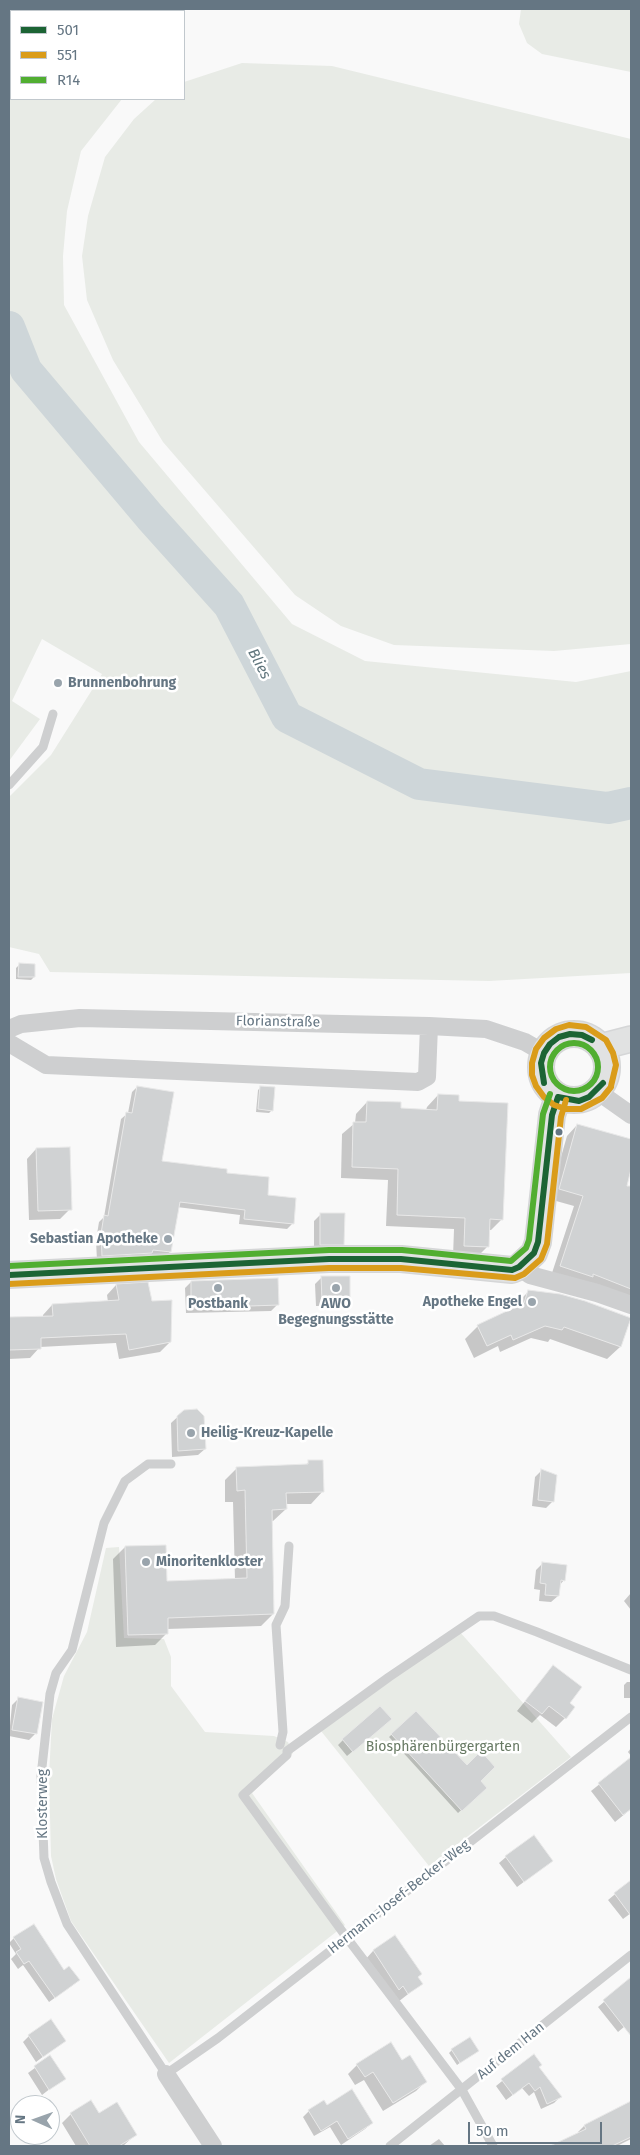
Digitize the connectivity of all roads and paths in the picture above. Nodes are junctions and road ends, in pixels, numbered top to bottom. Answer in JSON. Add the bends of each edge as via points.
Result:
{"nodes":[{"id":1,"x":53,"y":714,"type":"dead end"},
{"id":2,"x":9,"y":785,"type":"edge"},
{"id":3,"x":429,"y":1026,"type":"junction"},
{"id":4,"x":9,"y":1029,"type":"edge"},
{"id":5,"x":631,"y":1039,"type":"edge"},
{"id":6,"x":9,"y":1043,"type":"edge"},
{"id":7,"x":600,"y":1047,"type":"junction"},
{"id":8,"x":544,"y":1053,"type":"junction"},
{"id":9,"x":597,"y":1091,"type":"junction"},
{"id":10,"x":558,"y":1097,"type":"junction"},
{"id":11,"x":631,"y":1115,"type":"edge"},
{"id":12,"x":540,"y":1219,"type":"junction"},
{"id":13,"x":490,"y":1268,"type":"junction"},
{"id":14,"x":519,"y":1268,"type":"junction"},
{"id":15,"x":9,"y":1275,"type":"edge"},
{"id":16,"x":631,"y":1305,"type":"edge"},
{"id":17,"x":171,"y":1464,"type":"dead end"},
{"id":18,"x":289,"y":1546,"type":"dead end"},
{"id":19,"x":631,"y":1670,"type":"edge"},
{"id":20,"x":631,"y":1717,"type":"edge"},
{"id":21,"x":284,"y":1748,"type":"junction"},
{"id":22,"x":347,"y":1938,"type":"junction"},
{"id":23,"x":631,"y":1955,"type":"edge"},
{"id":24,"x":166,"y":2074,"type":"junction"},
{"id":25,"x":462,"y":2090,"type":"junction"},
{"id":26,"x":213,"y":2146,"type":"edge"},
{"id":27,"x":390,"y":2146,"type":"edge"},
{"id":28,"x":493,"y":2146,"type":"edge"}],
"edges":[{"from":1,"to":2,"type":"lane","via":[[43,747]]},
{"from":3,"to":4,"type":"street","name":"Florianstraße","via":[[80,1018],[21,1024]]},
{"from":3,"to":6,"type":"street","via":[[427,1076],[418,1082],[46,1065]]},
{"from":3,"to":8,"type":"street","name":"Florianstraße","via":[[486,1029],[525,1042]]},
{"from":5,"to":7,"type":"main road"},
{"from":7,"to":8,"type":"main road","via":[[587,1037],[570,1034],[559,1037]]},
{"from":7,"to":9,"type":"main road","via":[[607,1065],[603,1084]]},
{"from":8,"to":10,"type":"main road","via":[[540,1063],[544,1083]]},
{"from":9,"to":10,"type":"main road","via":[[579,1100]]},
{"from":9,"to":11,"type":"street"},
{"from":10,"to":12,"type":"main road","via":[[552,1115]]},
{"from":12,"to":13,"type":"main road","via":[[517,1250]]},
{"from":12,"to":14,"type":"main road","via":[[534,1253]]},
{"from":13,"to":14,"type":"main road"},
{"from":13,"to":15,"type":"main road","via":[[401,1259],[328,1259]]},
{"from":14,"to":16,"type":"street","via":[[530,1275]]},
{"from":17,"to":24,"type":"lane","name":"Klosterweg","via":[[148,1464],[125,1481],[104,1523],[72,1650],[56,1673],[50,1694],[41,1776],[44,1858],[67,1924]]},
{"from":18,"to":21,"type":"lane","via":[[285,1606],[276,1625]]},
{"from":19,"to":21,"type":"lane","via":[[494,1616],[479,1616]]},
{"from":20,"to":22,"type":"lane","name":"Hermann-Josef-Becker-Weg"},
{"from":21,"to":22,"type":"lane","via":[[287,1755],[243,1795]]},
{"from":22,"to":24,"type":"lane","name":"Hermann-Josef-Becker-Weg"},
{"from":22,"to":25,"type":"lane"},
{"from":23,"to":25,"type":"lane","name":"Auf dem Han"},
{"from":24,"to":26,"type":"street","name":"Klosterweg"},
{"from":25,"to":27,"type":"lane","name":"Auf dem Han"},
{"from":25,"to":28,"type":"lane"}]}
